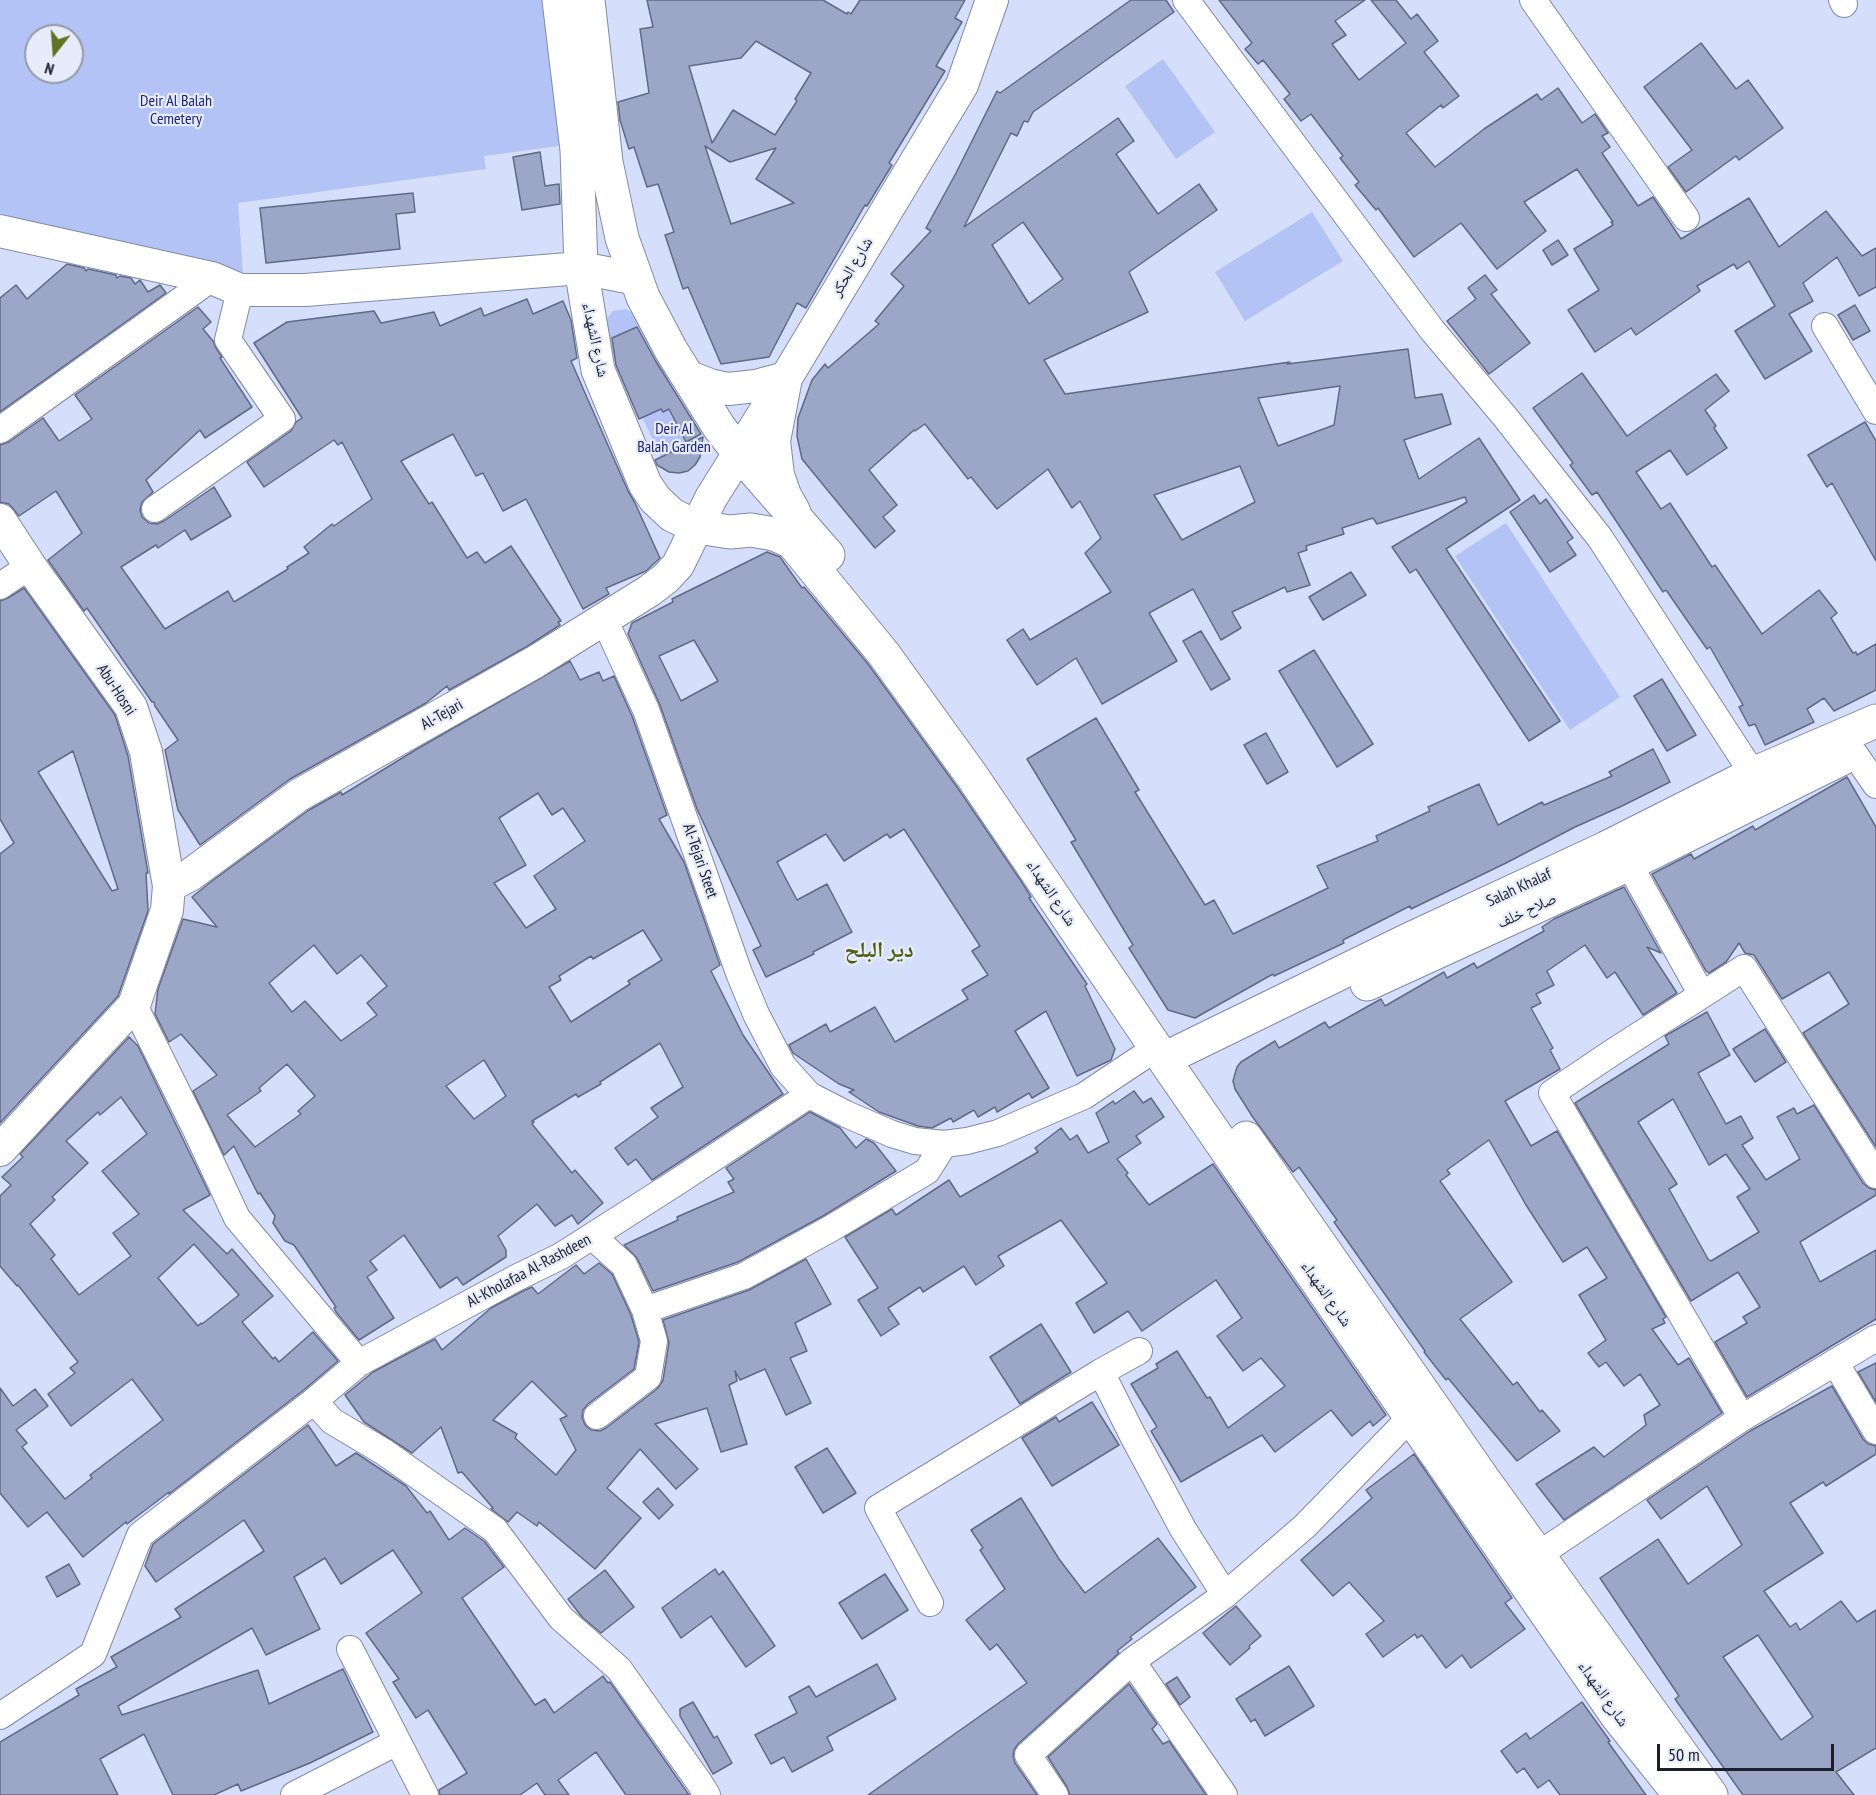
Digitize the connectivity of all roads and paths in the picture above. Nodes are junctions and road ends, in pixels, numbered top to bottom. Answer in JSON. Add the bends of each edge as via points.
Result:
{"nodes":[{"id":1,"x":559,"y":0,"type":"edge"},
{"id":2,"x":588,"y":0,"type":"edge"},
{"id":3,"x":992,"y":0,"type":"edge"},
{"id":4,"x":1186,"y":0,"type":"edge"},
{"id":5,"x":1533,"y":0,"type":"edge"},
{"id":6,"x":1686,"y":218,"type":"dead end"},
{"id":7,"x":0,"y":231,"type":"edge"},
{"id":8,"x":581,"y":268,"type":"junction"},
{"id":9,"x":212,"y":278,"type":"junction"},
{"id":10,"x":637,"y":279,"type":"junction"},
{"id":11,"x":240,"y":290,"type":"junction"},
{"id":12,"x":1825,"y":326,"type":"dead end"},
{"id":13,"x":687,"y":376,"type":"junction"},
{"id":14,"x":786,"y":378,"type":"junction"},
{"id":15,"x":1876,"y":411,"type":"edge"},
{"id":16,"x":0,"y":430,"type":"edge"},
{"id":17,"x":739,"y":453,"type":"junction"},
{"id":18,"x":155,"y":509,"type":"dead end"},
{"id":19,"x":798,"y":519,"type":"junction"},
{"id":20,"x":0,"y":520,"type":"edge"},
{"id":21,"x":697,"y":527,"type":"junction"},
{"id":22,"x":30,"y":566,"type":"junction"},
{"id":23,"x":0,"y":586,"type":"edge"},
{"id":24,"x":604,"y":619,"type":"junction"},
{"id":25,"x":1876,"y":721,"type":"edge"},
{"id":26,"x":1865,"y":747,"type":"edge"},
{"id":27,"x":1753,"y":774,"type":"junction"},
{"id":28,"x":1876,"y":785,"type":"edge"},
{"id":29,"x":1629,"y":864,"type":"junction"},
{"id":30,"x":170,"y":886,"type":"junction"},
{"id":31,"x":1702,"y":995,"type":"junction"},
{"id":32,"x":134,"y":1005,"type":"junction"},
{"id":33,"x":1176,"y":1061,"type":"junction"},
{"id":34,"x":809,"y":1095,"type":"junction"},
{"id":35,"x":944,"y":1144,"type":"junction"},
{"id":36,"x":0,"y":1150,"type":"edge"},
{"id":37,"x":1876,"y":1175,"type":"edge"},
{"id":38,"x":593,"y":1237,"type":"junction"},
{"id":39,"x":645,"y":1310,"type":"junction"},
{"id":40,"x":1876,"y":1338,"type":"edge"},
{"id":41,"x":1139,"y":1351,"type":"dead end"},
{"id":42,"x":1835,"y":1362,"type":"junction"},
{"id":43,"x":359,"y":1363,"type":"junction"},
{"id":44,"x":1101,"y":1372,"type":"junction"},
{"id":45,"x":314,"y":1401,"type":"junction"},
{"id":46,"x":597,"y":1416,"type":"dead end"},
{"id":47,"x":1411,"y":1417,"type":"junction"},
{"id":48,"x":1742,"y":1418,"type":"junction"},
{"id":49,"x":1876,"y":1431,"type":"edge"},
{"id":50,"x":1538,"y":1555,"type":"junction"},
{"id":51,"x":1225,"y":1595,"type":"junction"},
{"id":52,"x":930,"y":1603,"type":"dead end"},
{"id":53,"x":350,"y":1649,"type":"dead end"},
{"id":54,"x":1132,"y":1661,"type":"junction"},
{"id":55,"x":0,"y":1716,"type":"edge"},
{"id":56,"x":397,"y":1742,"type":"junction"},
{"id":57,"x":294,"y":1795,"type":"edge"},
{"id":58,"x":425,"y":1795,"type":"edge"},
{"id":59,"x":707,"y":1795,"type":"edge"},
{"id":60,"x":1055,"y":1795,"type":"edge"},
{"id":61,"x":1224,"y":1795,"type":"edge"},
{"id":62,"x":1680,"y":1795,"type":"edge"},
{"id":63,"x":1711,"y":1795,"type":"edge"}],
"edges":[{"from":1,"to":8,"type":"main road","name":"شارع الشهداء","via":[[577,150]]},
{"from":2,"to":10,"type":"main road","name":"شارع الشهداء","via":[[606,162],[622,238]]},
{"from":3,"to":14,"type":"street","name":"شارع الحكر","via":[[962,85]]},
{"from":4,"to":27,"type":"street","via":[[1432,330],[1600,538]]},
{"from":5,"to":6,"type":"street"},
{"from":7,"to":9,"type":"street"},
{"from":8,"to":10,"type":"street"},
{"from":8,"to":11,"type":"street","via":[[305,290]]},
{"from":8,"to":21,"type":"main road","name":"شارع الشهداء","via":[[598,370],[645,484],[672,515]]},
{"from":9,"to":11,"type":"street"},
{"from":9,"to":16,"type":"street"},
{"from":10,"to":13,"type":"main road","name":"شارع الشهداء"},
{"from":11,"to":18,"type":"street","via":[[228,340],[282,419]]},
{"from":12,"to":15,"type":"street"},
{"from":13,"to":14,"type":"street","via":[[728,388]]},
{"from":13,"to":17,"type":"main road","name":"شارع الشهداء"},
{"from":14,"to":17,"type":"street","name":"شارع الحكر"},
{"from":14,"to":19,"type":"street","via":[[774,441],[778,475]]},
{"from":17,"to":19,"type":"main road","name":"شارع الشهداء"},
{"from":17,"to":21,"type":"street","name":"شارع الحكر"},
{"from":19,"to":33,"type":"main road","name":"شارع الشهداء","via":[[932,685],[1001,783]]},
{"from":20,"to":22,"type":"street","name":"Abu-Hosni"},
{"from":21,"to":24,"type":"street","name":"Al-Tejari","via":[[678,565],[666,578]]},
{"from":21,"to":33,"type":"main road","name":"شارع الشهداء","via":[[730,532],[751,530],[792,542],[883,653]]},
{"from":22,"to":23,"type":"street"},
{"from":22,"to":30,"type":"street","name":"Abu-Hosni","via":[[131,707],[146,752]]},
{"from":24,"to":30,"type":"street","name":"Al-Tejari","via":[[299,795]]},
{"from":24,"to":34,"type":"street","name":"Al-Tejari Steet","via":[[646,710],[756,1014],[783,1066]]},
{"from":25,"to":27,"type":"main road","name":"Salah Khalaf"},
{"from":26,"to":28,"type":"street"},
{"from":26,"to":29,"type":"main road","name":"صلاح خلف"},
{"from":27,"to":33,"type":"main road","name":"Salah Khalaf","via":[[1408,940]]},
{"from":29,"to":31,"type":"street"},
{"from":29,"to":33,"type":"main road","name":"صلاح خلف","via":[[1328,1001]]},
{"from":30,"to":32,"type":"street","name":"Abu-Hosni","via":[[167,910]]},
{"from":31,"to":37,"type":"street","via":[[1744,968]]},
{"from":31,"to":48,"type":"street","via":[[1552,1093]]},
{"from":32,"to":36,"type":"street"},
{"from":32,"to":43,"type":"street","via":[[237,1218]]},
{"from":33,"to":35,"type":"street","via":[[998,1133]]},
{"from":33,"to":47,"type":"main road","name":"شارع الشهداء"},
{"from":33,"to":50,"type":"main road","name":"شارع الشهداء"},
{"from":34,"to":35,"type":"street","via":[[892,1134]]},
{"from":34,"to":38,"type":"street","name":"Al-Kholafaa Al-Rashdeen"},
{"from":35,"to":39,"type":"street","via":[[927,1171],[830,1229],[744,1276]]},
{"from":38,"to":39,"type":"street","via":[[624,1265]]},
{"from":38,"to":43,"type":"street","name":"Al-Kholafaa Al-Rashdeen"},
{"from":39,"to":46,"type":"street","via":[[654,1341],[648,1377]]},
{"from":40,"to":42,"type":"street"},
{"from":41,"to":44,"type":"street"},
{"from":42,"to":48,"type":"street"},
{"from":42,"to":49,"type":"street"},
{"from":43,"to":45,"type":"street","name":"Al-Kholafaa Al-Rashdeen"},
{"from":44,"to":51,"type":"street","via":[[1183,1529]]},
{"from":44,"to":52,"type":"street","via":[[878,1508]]},
{"from":45,"to":55,"type":"street","name":"Al-Kholafaa Al-Rashdeen","via":[[140,1535],[93,1654]]},
{"from":45,"to":59,"type":"street","via":[[332,1421],[384,1452],[495,1530],[561,1618],[619,1669]]},
{"from":47,"to":51,"type":"street","via":[[1305,1526]]},
{"from":47,"to":62,"type":"main road","name":"شارع الشهداء","via":[[1617,1716]]},
{"from":48,"to":50,"type":"street"},
{"from":50,"to":63,"type":"main road","name":"شارع الشهداء"},
{"from":51,"to":54,"type":"street"},
{"from":53,"to":56,"type":"street"},
{"from":54,"to":60,"type":"street","via":[[1028,1755]]},
{"from":54,"to":61,"type":"street"},
{"from":56,"to":57,"type":"street"},
{"from":56,"to":58,"type":"street"}]}
